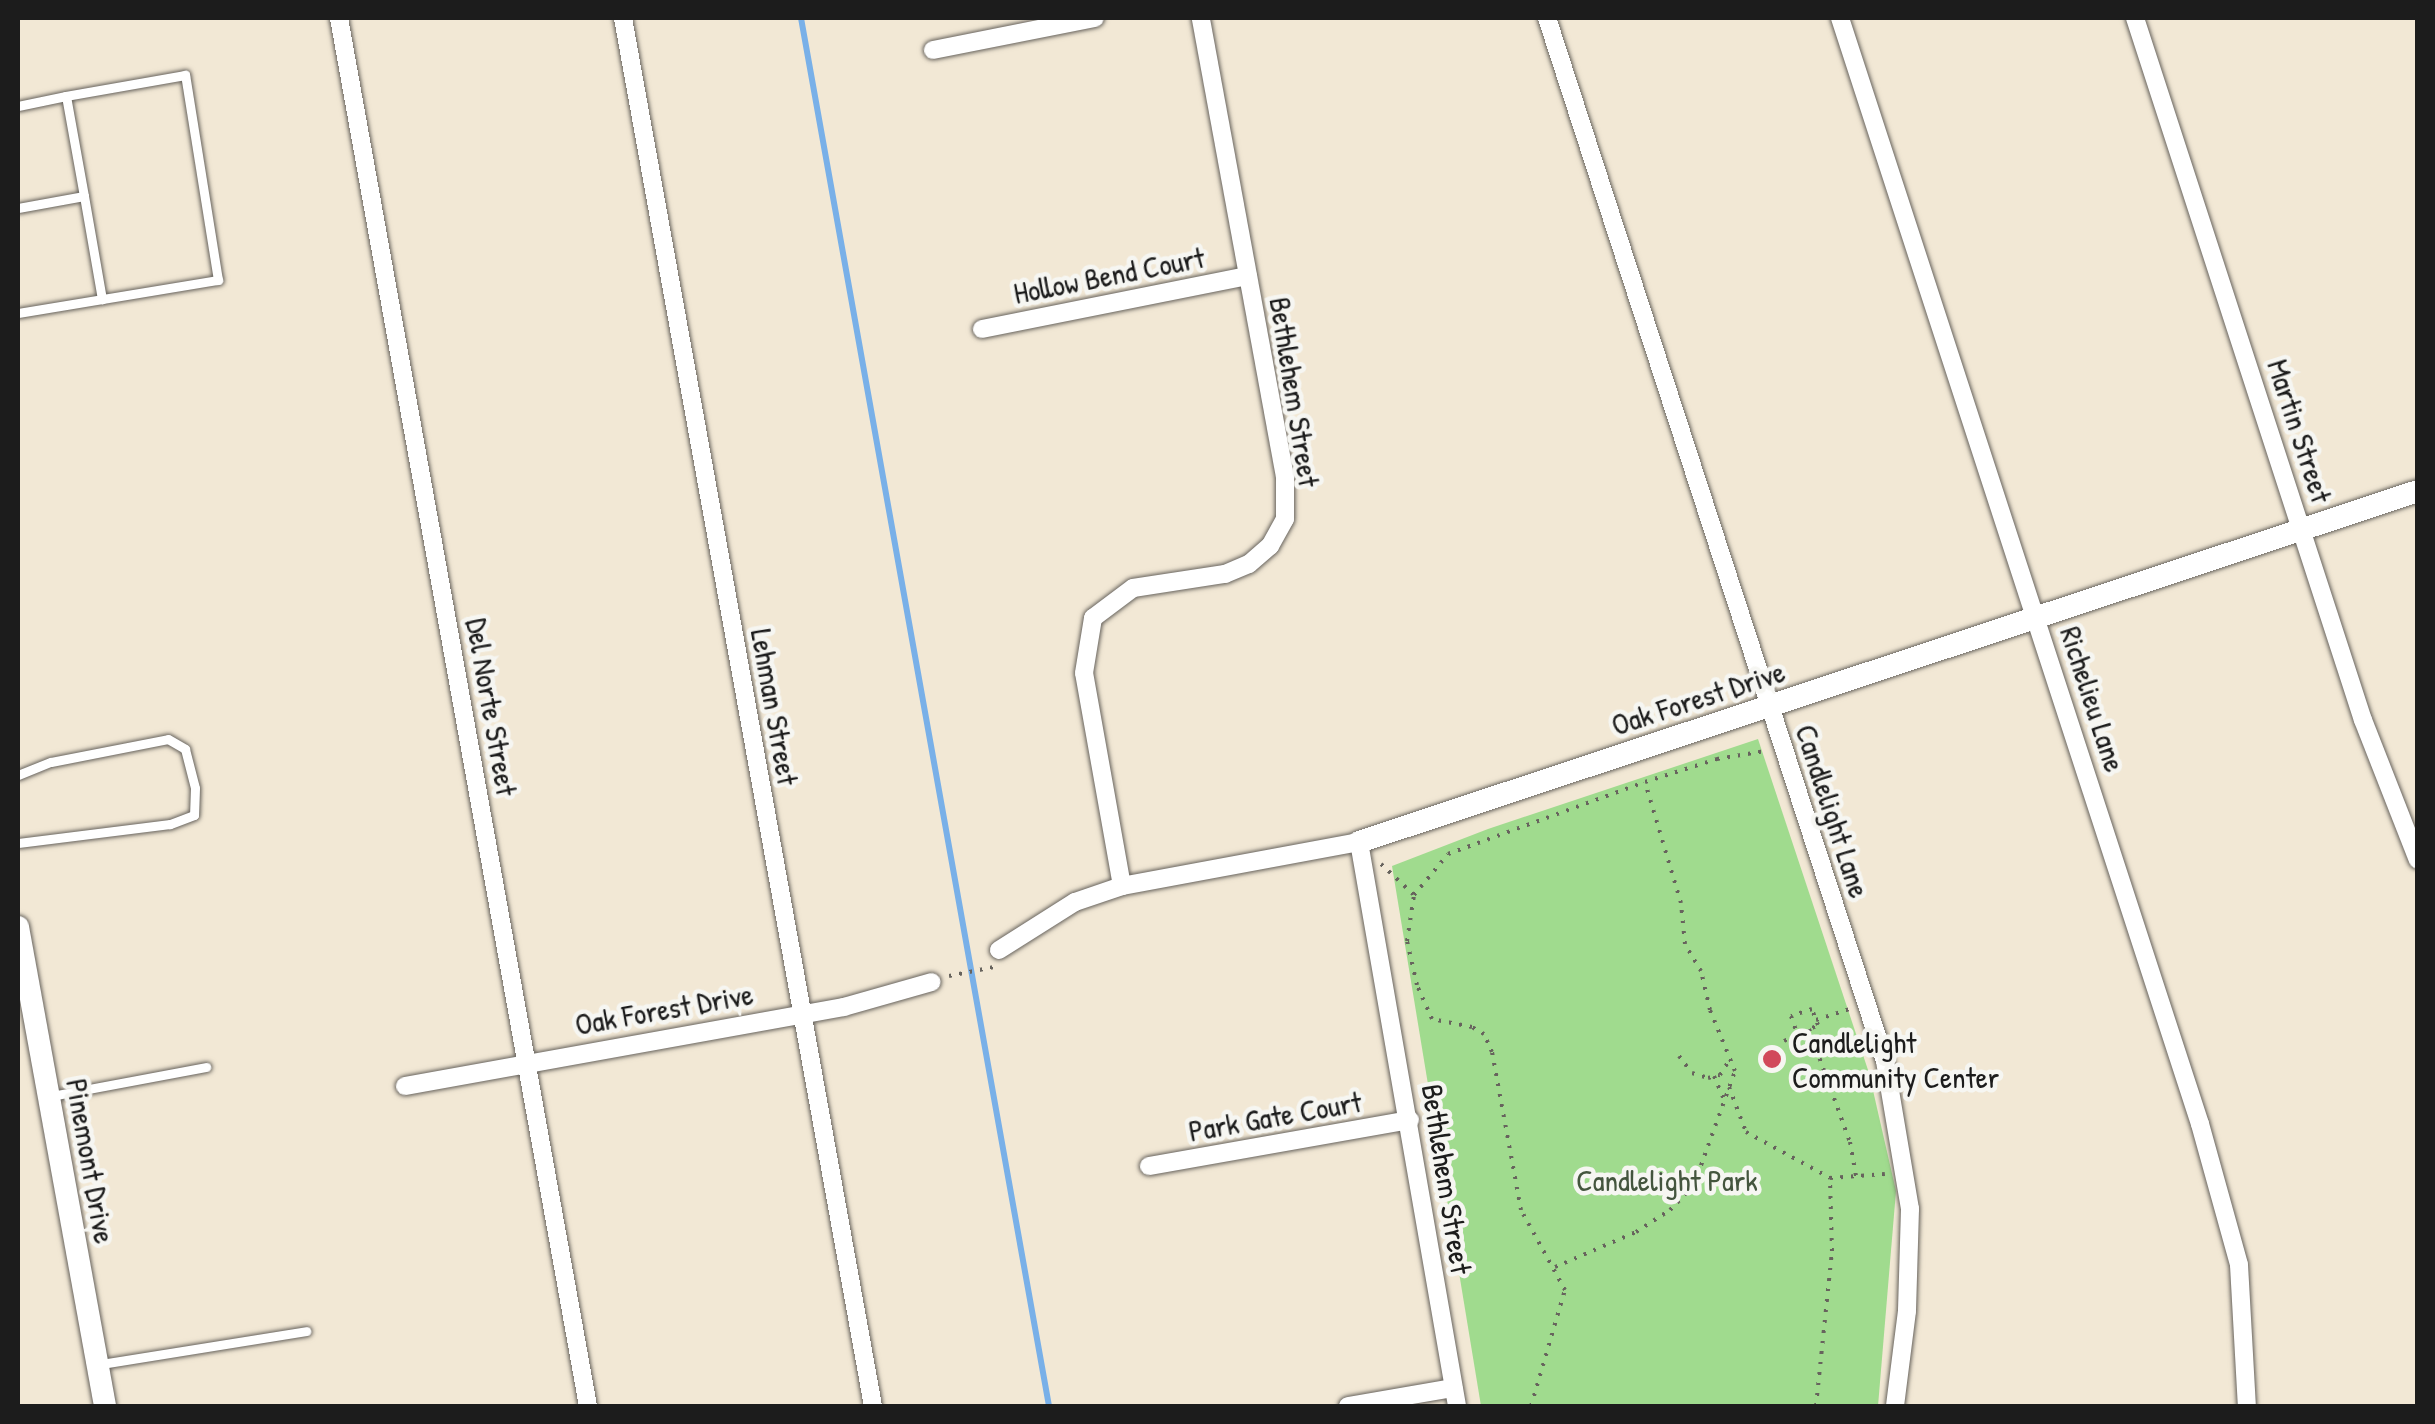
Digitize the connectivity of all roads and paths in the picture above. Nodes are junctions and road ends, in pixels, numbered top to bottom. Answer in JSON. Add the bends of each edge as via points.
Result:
{"nodes":[{"id":1,"x":339,"y":18,"type":"edge"},
{"id":2,"x":623,"y":18,"type":"edge"},
{"id":3,"x":1095,"y":18,"type":"edge"},
{"id":4,"x":1201,"y":18,"type":"edge"},
{"id":5,"x":1546,"y":18,"type":"edge"},
{"id":6,"x":1840,"y":18,"type":"edge"},
{"id":7,"x":2136,"y":18,"type":"edge"},
{"id":8,"x":933,"y":50,"type":"dead end"},
{"id":9,"x":66,"y":96,"type":"junction"},
{"id":10,"x":18,"y":106,"type":"edge"},
{"id":11,"x":84,"y":196,"type":"junction"},
{"id":12,"x":18,"y":208,"type":"edge"},
{"id":13,"x":1248,"y":276,"type":"junction"},
{"id":14,"x":102,"y":299,"type":"junction"},
{"id":15,"x":18,"y":313,"type":"edge"},
{"id":16,"x":982,"y":329,"type":"dead end"},
{"id":17,"x":2418,"y":491,"type":"edge"},
{"id":18,"x":2303,"y":528,"type":"junction"},
{"id":19,"x":2039,"y":620,"type":"junction"},
{"id":20,"x":1769,"y":704,"type":"junction"},
{"id":21,"x":1782,"y":744,"type":"junction"},
{"id":22,"x":18,"y":774,"type":"edge"},
{"id":23,"x":1645,"y":782,"type":"junction"},
{"id":24,"x":1359,"y":842,"type":"junction"},
{"id":25,"x":18,"y":843,"type":"edge"},
{"id":26,"x":2418,"y":860,"type":"edge"},
{"id":27,"x":1122,"y":886,"type":"junction"},
{"id":28,"x":1414,"y":896,"type":"junction"},
{"id":29,"x":18,"y":927,"type":"edge"},
{"id":30,"x":998,"y":958,"type":"joint"},
{"id":31,"x":937,"y":980,"type":"joint"},
{"id":32,"x":1866,"y":1003,"type":"junction"},
{"id":33,"x":803,"y":1014,"type":"junction"},
{"id":34,"x":1816,"y":1020,"type":"junction"},
{"id":35,"x":1809,"y":1028,"type":"junction"},
{"id":36,"x":1797,"y":1033,"type":"junction"},
{"id":37,"x":1784,"y":1041,"type":"dead end"},
{"id":38,"x":1679,"y":1056,"type":"dead end"},
{"id":39,"x":1730,"y":1059,"type":"junction"},
{"id":40,"x":528,"y":1063,"type":"junction"},
{"id":41,"x":206,"y":1066,"type":"dead end"},
{"id":42,"x":1714,"y":1076,"type":"junction"},
{"id":43,"x":405,"y":1086,"type":"dead end"},
{"id":44,"x":1728,"y":1086,"type":"junction"},
{"id":45,"x":48,"y":1097,"type":"junction"},
{"id":46,"x":1724,"y":1099,"type":"junction"},
{"id":47,"x":1410,"y":1120,"type":"junction"},
{"id":48,"x":1149,"y":1166,"type":"dead end"},
{"id":49,"x":1905,"y":1171,"type":"junction"},
{"id":50,"x":1856,"y":1176,"type":"junction"},
{"id":51,"x":1830,"y":1178,"type":"junction"},
{"id":52,"x":1556,"y":1266,"type":"junction"},
{"id":53,"x":306,"y":1330,"type":"dead end"},
{"id":54,"x":98,"y":1364,"type":"junction"},
{"id":55,"x":1455,"y":1397,"type":"edge"},
{"id":56,"x":105,"y":1406,"type":"edge"},
{"id":57,"x":588,"y":1406,"type":"edge"},
{"id":58,"x":873,"y":1406,"type":"edge"},
{"id":59,"x":1348,"y":1406,"type":"edge"},
{"id":60,"x":1532,"y":1406,"type":"edge"},
{"id":61,"x":1816,"y":1406,"type":"edge"},
{"id":62,"x":1895,"y":1406,"type":"edge"},
{"id":63,"x":2246,"y":1406,"type":"edge"}],
"edges":[{"from":1,"to":40,"type":"street","name":"Del Norte Street"},
{"from":2,"to":33,"type":"street","name":"Lehman Street"},
{"from":3,"to":8,"type":"street"},
{"from":4,"to":13,"type":"street","name":"Bethlehem Street"},
{"from":5,"to":20,"type":"street","name":"Candlelight Lane"},
{"from":6,"to":19,"type":"street","name":"Richelieu Lane"},
{"from":7,"to":18,"type":"street","name":"Martin Street"},
{"from":9,"to":10,"type":"lane"},
{"from":9,"to":11,"type":"lane"},
{"from":9,"to":14,"type":"lane","via":[[185,74],[218,280]]},
{"from":11,"to":12,"type":"lane"},
{"from":11,"to":14,"type":"lane"},
{"from":13,"to":16,"type":"street","name":"Hollow Bend Court"},
{"from":13,"to":27,"type":"street","name":"Bethlehem Street","via":[[1285,477],[1285,520],[1249,564],[1226,574],[1133,588],[1093,618],[1084,673]]},
{"from":14,"to":15,"type":"lane"},
{"from":17,"to":18,"type":"street","name":"Oak Forest Drive"},
{"from":18,"to":19,"type":"street","name":"Oak Forest Drive"},
{"from":18,"to":26,"type":"street","name":"Martin Street","via":[[2363,720]]},
{"from":19,"to":20,"type":"street","name":"Oak Forest Drive"},
{"from":19,"to":63,"type":"street","name":"Richelieu Lane","via":[[2239,1265]]},
{"from":20,"to":21,"type":"street","name":"Candlelight Lane"},
{"from":20,"to":24,"type":"street","name":"Oak Forest Drive"},
{"from":21,"to":23,"type":"path"},
{"from":21,"to":32,"type":"street","name":"Candlelight Lane"},
{"from":22,"to":25,"type":"lane","via":[[168,739],[185,748],[195,788],[194,815],[170,824]]},
{"from":23,"to":28,"type":"path","via":[[1448,854]]},
{"from":23,"to":39,"type":"path","via":[[1681,903],[1685,944]]},
{"from":24,"to":27,"type":"street","name":"Oak Forest Drive"},
{"from":24,"to":28,"type":"path"},
{"from":24,"to":47,"type":"street","name":"Bethlehem Street"},
{"from":27,"to":30,"type":"street","name":"Oak Forest Drive","via":[[1075,902]]},
{"from":28,"to":52,"type":"path","via":[[1406,941],[1417,985],[1432,1018],[1484,1034],[1520,1210]]},
{"from":29,"to":45,"type":"street","name":"Pinemont Drive"},
{"from":30,"to":31,"type":"path"},
{"from":31,"to":33,"type":"street","name":"Oak Forest Drive"},
{"from":32,"to":34,"type":"path"},
{"from":32,"to":49,"type":"street","name":"Candlelight Lane","via":[[1885,1061]]},
{"from":33,"to":40,"type":"street","name":"Oak Forest Drive"},
{"from":33,"to":58,"type":"street","name":"Lehman Street"},
{"from":34,"to":35,"type":"path","via":[[1818,1026]]},
{"from":34,"to":36,"type":"path","via":[[1812,1009],[1791,1016]]},
{"from":35,"to":36,"type":"path"},
{"from":35,"to":50,"type":"path"},
{"from":36,"to":37,"type":"path"},
{"from":38,"to":42,"type":"path","via":[[1692,1074]]},
{"from":39,"to":42,"type":"path"},
{"from":39,"to":44,"type":"path","via":[[1735,1071]]},
{"from":40,"to":43,"type":"street","name":"Oak Forest Drive"},
{"from":40,"to":57,"type":"street","name":"Del Norte Street"},
{"from":41,"to":45,"type":"lane"},
{"from":42,"to":46,"type":"path"},
{"from":44,"to":46,"type":"path"},
{"from":44,"to":51,"type":"path","via":[[1746,1132]]},
{"from":45,"to":54,"type":"street","name":"Pinemont Drive"},
{"from":46,"to":52,"type":"path","via":[[1694,1185],[1670,1210]]},
{"from":47,"to":48,"type":"street","name":"Park Gate Court"},
{"from":47,"to":55,"type":"street","name":"Bethlehem Street"},
{"from":49,"to":50,"type":"path"},
{"from":49,"to":62,"type":"street","name":"Candlelight Lane","via":[[1907,1310]]},
{"from":50,"to":51,"type":"path"},
{"from":51,"to":61,"type":"path","via":[[1832,1251]]},
{"from":52,"to":60,"type":"path","via":[[1565,1290]]},
{"from":53,"to":54,"type":"lane"},
{"from":54,"to":56,"type":"street","name":"Pinemont Drive"},
{"from":55,"to":59,"type":"street"}]}
